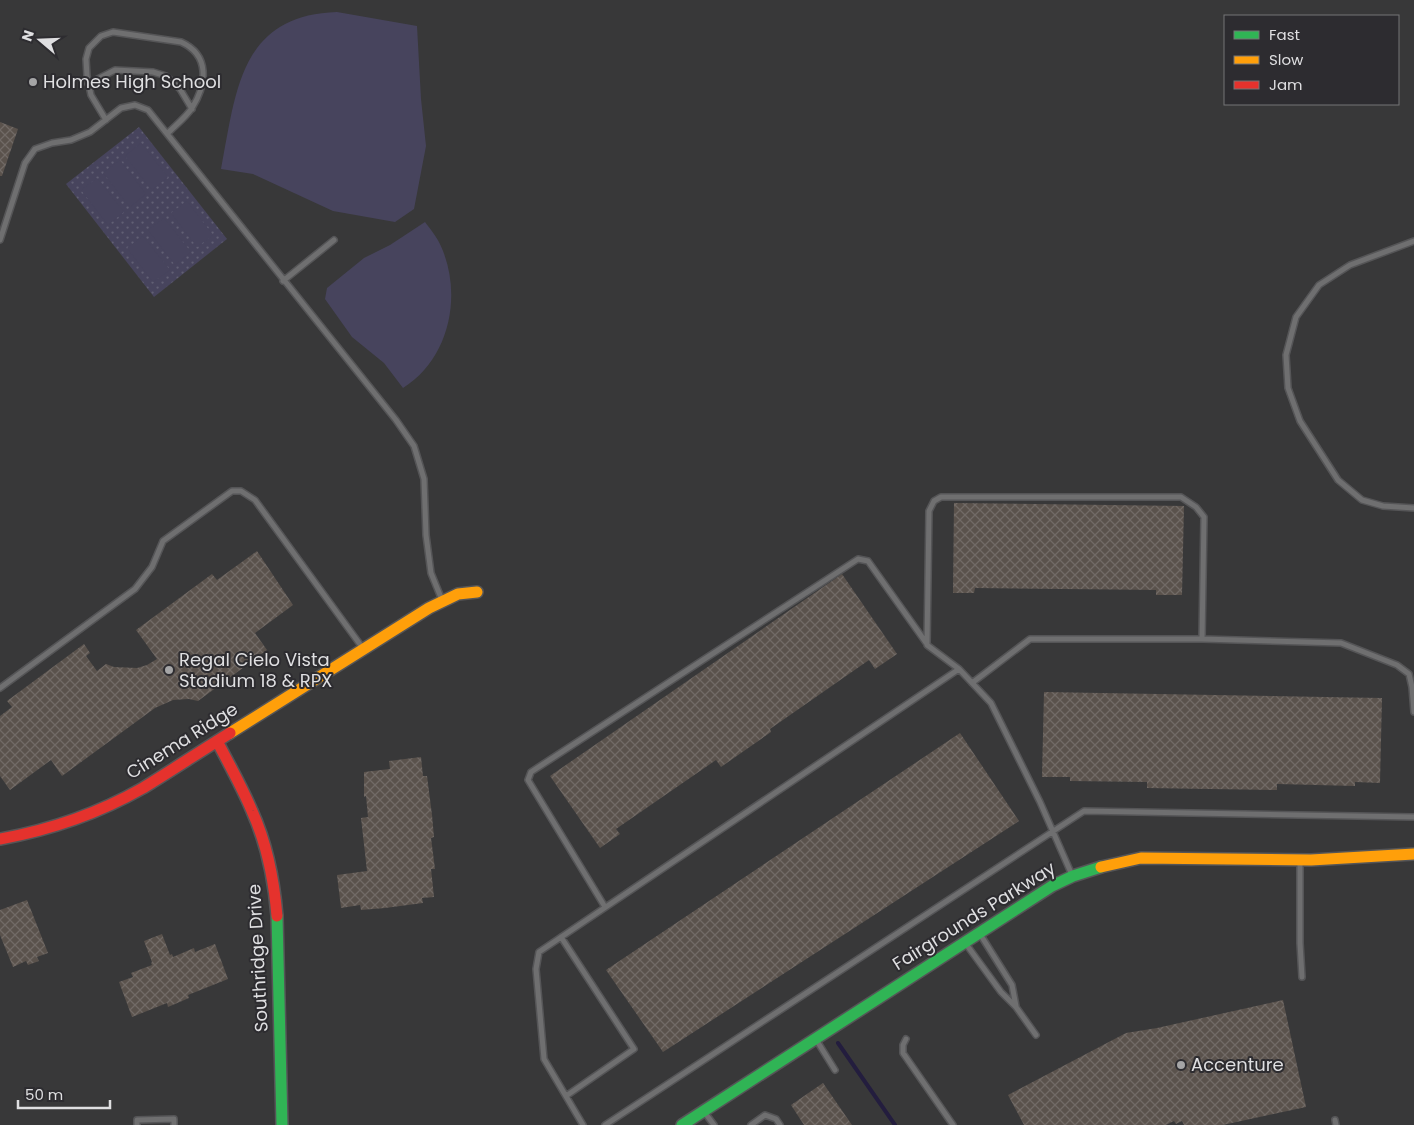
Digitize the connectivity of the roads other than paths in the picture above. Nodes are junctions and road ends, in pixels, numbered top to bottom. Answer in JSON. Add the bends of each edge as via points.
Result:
{"nodes":[{"id":1,"x":88,"y":84,"type":"junction"},
{"id":2,"x":192,"y":109,"type":"junction"},
{"id":3,"x":106,"y":120,"type":"junction"},
{"id":4,"x":168,"y":134,"type":"junction"},
{"id":5,"x":0,"y":240,"type":"edge"},
{"id":6,"x":334,"y":240,"type":"dead end"},
{"id":7,"x":1414,"y":240,"type":"edge"},
{"id":8,"x":283,"y":280,"type":"junction"},
{"id":9,"x":1414,"y":508,"type":"edge"},
{"id":10,"x":477,"y":592,"type":"dead end"},
{"id":11,"x":442,"y":601,"type":"junction"},
{"id":12,"x":1202,"y":639,"type":"junction"},
{"id":13,"x":927,"y":644,"type":"junction"},
{"id":14,"x":363,"y":648,"type":"junction"},
{"id":15,"x":959,"y":669,"type":"junction"},
{"id":16,"x":972,"y":683,"type":"junction"},
{"id":17,"x":0,"y":688,"type":"edge"},
{"id":18,"x":1414,"y":712,"type":"edge"},
{"id":19,"x":216,"y":740,"type":"junction"},
{"id":20,"x":1414,"y":817,"type":"edge"},
{"id":21,"x":1054,"y":832,"type":"junction"},
{"id":22,"x":0,"y":839,"type":"edge"},
{"id":23,"x":1414,"y":854,"type":"edge"},
{"id":24,"x":1300,"y":860,"type":"junction"},
{"id":25,"x":1073,"y":876,"type":"junction"},
{"id":26,"x":605,"y":907,"type":"junction"},
{"id":27,"x":979,"y":932,"type":"junction"},
{"id":28,"x":561,"y":937,"type":"junction"},
{"id":29,"x":964,"y":942,"type":"junction"},
{"id":30,"x":1302,"y":977,"type":"dead end"},
{"id":31,"x":1016,"y":1007,"type":"junction"},
{"id":32,"x":1036,"y":1035,"type":"dead end"},
{"id":33,"x":815,"y":1038,"type":"junction"},
{"id":34,"x":906,"y":1039,"type":"dead end"},
{"id":35,"x":834,"y":1070,"type":"dead end"},
{"id":36,"x":566,"y":1096,"type":"junction"},
{"id":37,"x":704,"y":1111,"type":"junction"},
{"id":38,"x":137,"y":1125,"type":"edge"},
{"id":39,"x":174,"y":1125,"type":"edge"},
{"id":40,"x":282,"y":1125,"type":"edge"},
{"id":41,"x":583,"y":1125,"type":"edge"},
{"id":42,"x":605,"y":1125,"type":"edge"},
{"id":43,"x":682,"y":1125,"type":"edge"},
{"id":44,"x":714,"y":1125,"type":"edge"},
{"id":45,"x":751,"y":1125,"type":"edge"},
{"id":46,"x":780,"y":1125,"type":"edge"},
{"id":47,"x":953,"y":1125,"type":"edge"}],
"edges":[{"from":1,"to":2,"type":"lane","via":[[115,70],[153,72],[166,76],[180,89]]},
{"from":1,"to":2,"type":"lane","via":[[86,58],[89,48],[101,36],[113,32],[181,42],[191,46],[205,72]]},
{"from":1,"to":3,"type":"lane"},
{"from":2,"to":4,"type":"lane"},
{"from":3,"to":4,"type":"lane","via":[[121,108],[135,105],[148,110]]},
{"from":3,"to":5,"type":"lane","via":[[90,132],[35,150],[25,163]]},
{"from":4,"to":8,"type":"lane"},
{"from":6,"to":8,"type":"lane"},
{"from":7,"to":9,"type":"lane","via":[[1350,265],[1319,285],[1296,317],[1286,355],[1288,388],[1300,421],[1338,480],[1362,500],[1383,506]]},
{"from":8,"to":11,"type":"lane","via":[[414,446],[424,479],[431,573]]},
{"from":10,"to":11,"type":"street","name":"Cinema Ridge","via":[[458,594]]},
{"from":11,"to":14,"type":"street","name":"Cinema Ridge"},
{"from":12,"to":13,"type":"lane","via":[[1204,517],[1181,497],[941,497],[934,501],[929,511]]},
{"from":12,"to":16,"type":"lane","via":[[1030,639]]},
{"from":12,"to":18,"type":"lane","via":[[1341,643],[1397,665],[1408,674]]},
{"from":13,"to":15,"type":"lane"},
{"from":13,"to":26,"type":"lane","via":[[868,561],[858,559],[531,772],[528,780]]},
{"from":14,"to":17,"type":"lane","via":[[255,500],[241,491],[232,490],[163,541],[152,567],[135,589]]},
{"from":14,"to":19,"type":"street","name":"Cinema Ridge"},
{"from":15,"to":16,"type":"lane"},
{"from":15,"to":26,"type":"lane"},
{"from":16,"to":21,"type":"lane","via":[[991,703]]},
{"from":19,"to":22,"type":"street","name":"Cinema Ridge","via":[[142,788],[75,821]]},
{"from":19,"to":40,"type":"street","name":"Southridge Drive","via":[[259,829],[275,895]]},
{"from":20,"to":21,"type":"lane","via":[[1084,811]]},
{"from":21,"to":25,"type":"lane"},
{"from":21,"to":42,"type":"lane"},
{"from":23,"to":24,"type":"street","name":"Fairgrounds Parkway"},
{"from":24,"to":25,"type":"street","name":"Fairgrounds Parkway","via":[[1141,858]]},
{"from":24,"to":30,"type":"lane"},
{"from":25,"to":27,"type":"street","name":"Fairgrounds Parkway"},
{"from":26,"to":28,"type":"lane"},
{"from":27,"to":29,"type":"street","name":"Fairgrounds Parkway"},
{"from":27,"to":31,"type":"lane","via":[[1012,985]]},
{"from":28,"to":36,"type":"lane","via":[[538,952],[536,969],[544,1059]]},
{"from":28,"to":36,"type":"lane","via":[[634,1049]]},
{"from":29,"to":31,"type":"lane"},
{"from":29,"to":33,"type":"street","name":"Fairgrounds Parkway"},
{"from":31,"to":32,"type":"lane"},
{"from":33,"to":35,"type":"lane"},
{"from":33,"to":37,"type":"street","name":"Fairgrounds Parkway"},
{"from":34,"to":47,"type":"lane","via":[[903,1053]]},
{"from":36,"to":41,"type":"lane"},
{"from":37,"to":43,"type":"street","name":"Fairgrounds Parkway"},
{"from":37,"to":44,"type":"lane"},
{"from":38,"to":39,"type":"lane","via":[[137,1120],[174,1119]]},
{"from":45,"to":46,"type":"lane","via":[[766,1115],[776,1119]]}]}
